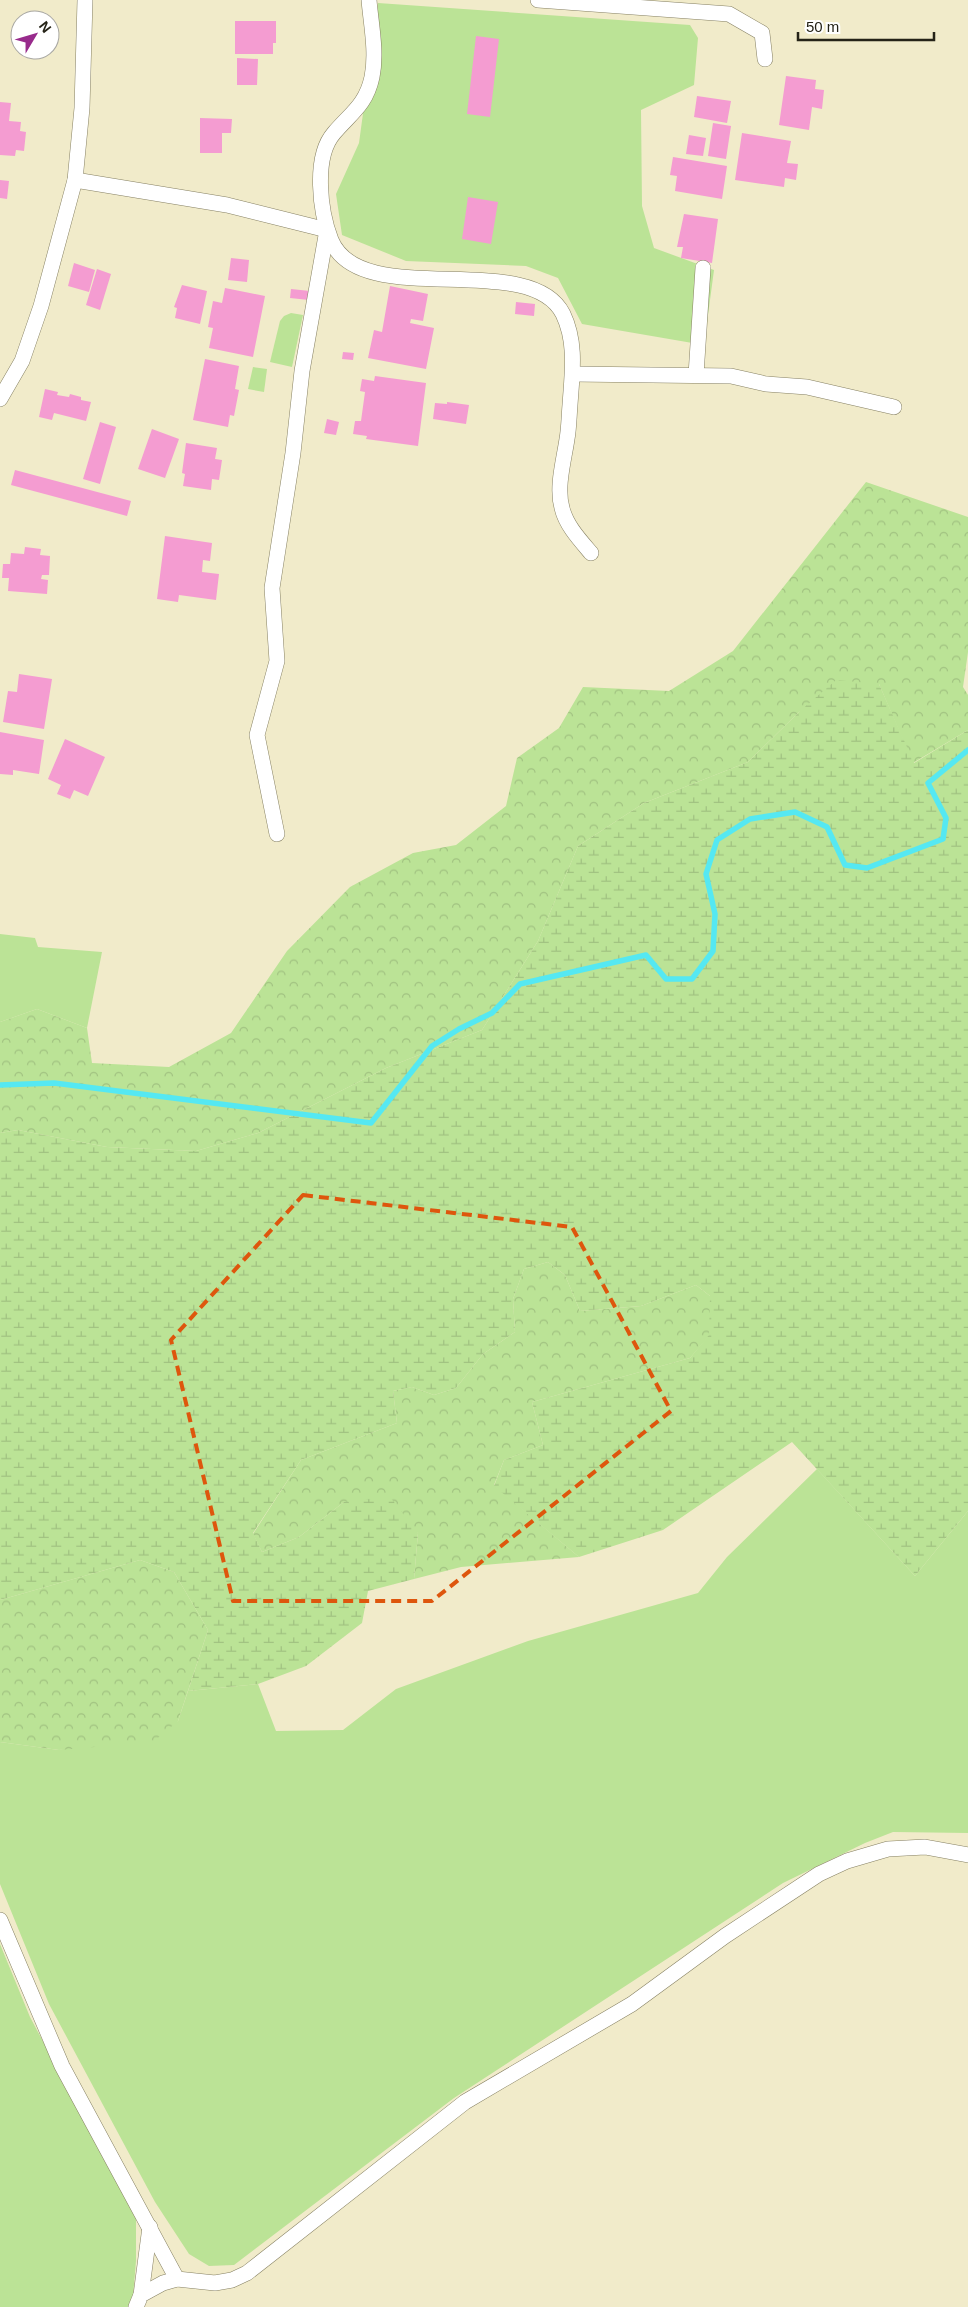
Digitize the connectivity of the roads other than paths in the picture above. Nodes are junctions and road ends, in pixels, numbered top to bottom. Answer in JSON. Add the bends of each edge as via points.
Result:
{"nodes":[{"id":1,"x":85,"y":0,"type":"edge"},
{"id":2,"x":369,"y":0,"type":"edge"},
{"id":3,"x":538,"y":0,"type":"edge"},
{"id":4,"x":643,"y":4,"type":"edge"},
{"id":5,"x":765,"y":59,"type":"dead end"},
{"id":6,"x":74,"y":180,"type":"junction"},
{"id":7,"x":326,"y":230,"type":"junction"},
{"id":8,"x":703,"y":268,"type":"dead end"},
{"id":9,"x":573,"y":374,"type":"junction"},
{"id":10,"x":696,"y":375,"type":"junction"},
{"id":11,"x":0,"y":399,"type":"edge"},
{"id":12,"x":894,"y":407,"type":"dead end"},
{"id":13,"x":591,"y":552,"type":"dead end"},
{"id":14,"x":277,"y":834,"type":"dead end"},
{"id":15,"x":968,"y":1855,"type":"edge"},
{"id":16,"x":0,"y":1920,"type":"edge"},
{"id":17,"x":150,"y":2227,"type":"junction"},
{"id":18,"x":177,"y":2278,"type":"junction"},
{"id":19,"x":138,"y":2301,"type":"edge"}],
"edges":[{"from":1,"to":6,"type":"street","via":[[82,108]]},
{"from":2,"to":7,"type":"street","via":[[374,54],[372,76],[354,113],[333,134],[326,147],[321,205]]},
{"from":3,"to":4,"type":"street"},
{"from":4,"to":5,"type":"street","via":[[728,14],[762,33]]},
{"from":6,"to":7,"type":"street","via":[[227,206]]},
{"from":6,"to":11,"type":"street","via":[[33,331],[22,360]]},
{"from":7,"to":9,"type":"street","via":[[334,247],[347,262],[371,273],[475,280],[545,293],[555,302],[568,328]]},
{"from":7,"to":14,"type":"street","via":[[302,371],[272,588],[277,662],[256,735]]},
{"from":8,"to":10,"type":"street"},
{"from":9,"to":10,"type":"street"},
{"from":9,"to":13,"type":"street","via":[[561,467],[561,507],[572,531]]},
{"from":10,"to":12,"type":"street","via":[[731,376],[766,384],[807,387]]},
{"from":15,"to":18,"type":"street","via":[[925,1847],[888,1848],[819,1874],[725,1936],[632,2004],[465,2102],[247,2273],[215,2284]]},
{"from":16,"to":17,"type":"street","via":[[62,2066]]},
{"from":17,"to":18,"type":"street"},
{"from":17,"to":19,"type":"street"},
{"from":18,"to":19,"type":"street","via":[[150,2288]]}]}
